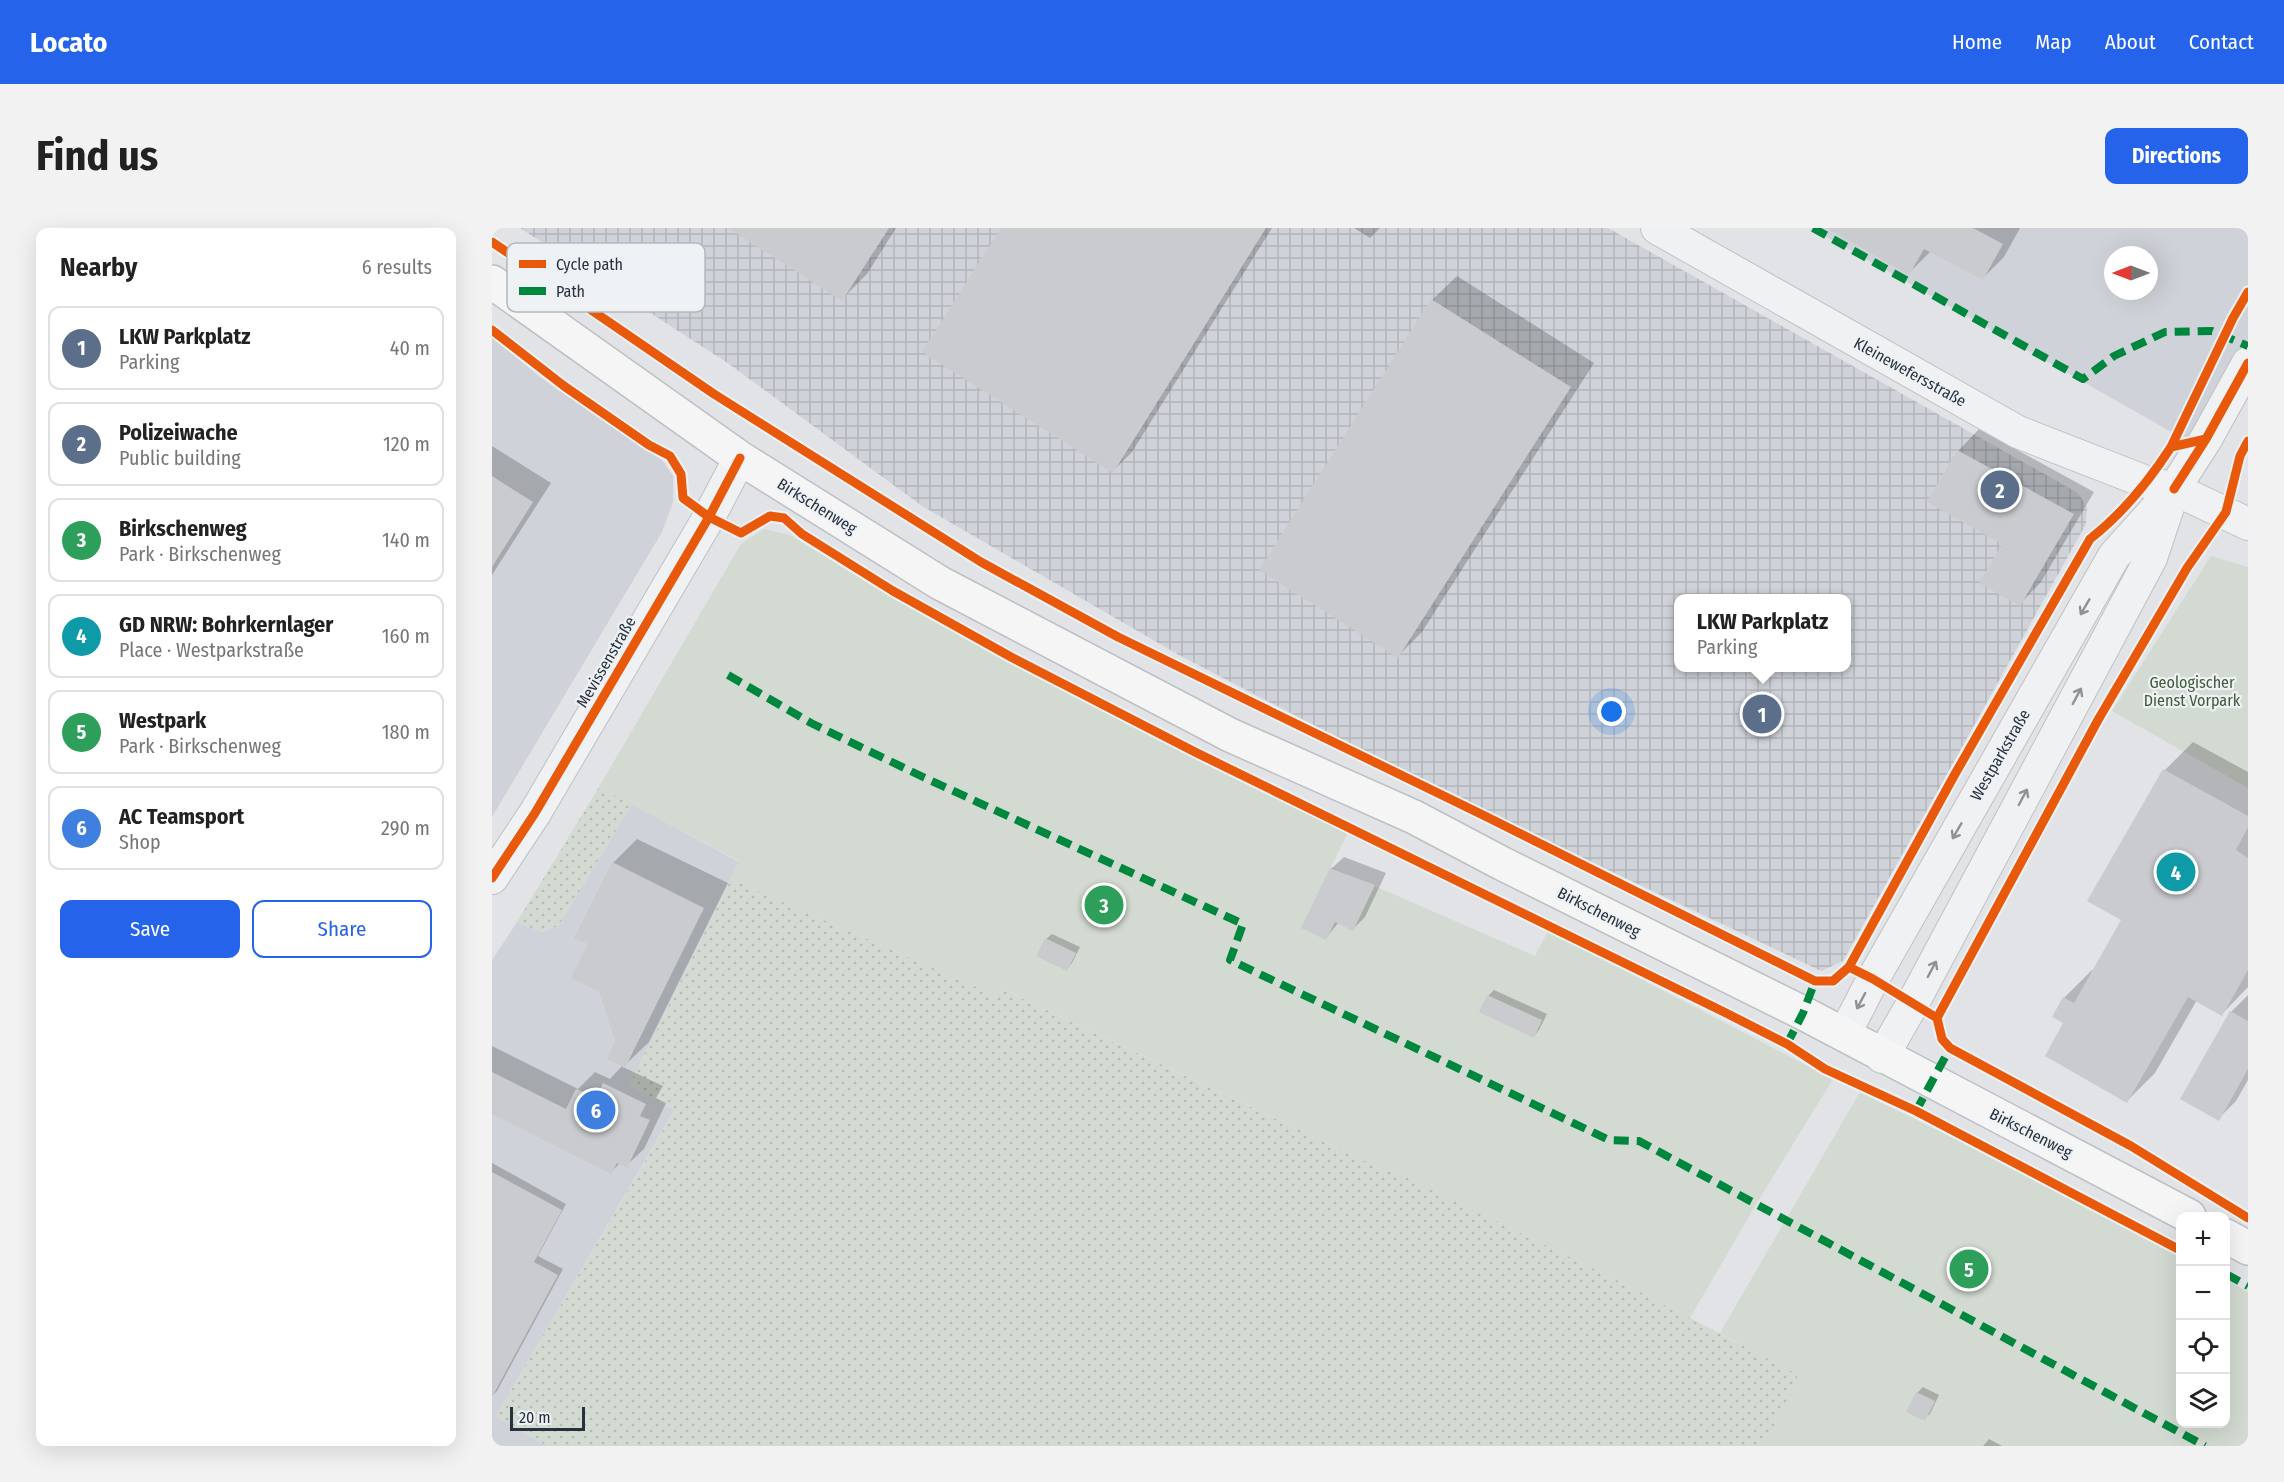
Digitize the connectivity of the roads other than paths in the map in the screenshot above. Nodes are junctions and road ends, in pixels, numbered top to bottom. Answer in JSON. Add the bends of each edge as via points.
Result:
{"nodes":[{"id":1,"x":1658,"y":228,"type":"edge"},
{"id":2,"x":492,"y":282,"type":"edge"},
{"id":3,"x":507,"y":293,"type":"edge"},
{"id":4,"x":534,"y":312,"type":"edge"},
{"id":5,"x":2248,"y":363,"type":"edge"},
{"id":6,"x":740,"y":458,"type":"junction"},
{"id":7,"x":2174,"y":489,"type":"junction"},
{"id":8,"x":2248,"y":524,"type":"edge"},
{"id":9,"x":492,"y":878,"type":"edge"},
{"id":10,"x":1844,"y":1035,"type":"junction"},
{"id":11,"x":1882,"y":1057,"type":"junction"},
{"id":12,"x":2181,"y":1212,"type":"edge"},
{"id":13,"x":2230,"y":1238,"type":"edge"},
{"id":14,"x":2248,"y":1248,"type":"edge"}],
"edges":[{"from":1,"to":7,"type":"street","name":"Kleinewefersstraße","via":[[2018,432],[2146,482]]},
{"from":2,"to":3,"type":"main road","name":"Birkschenweg"},
{"from":4,"to":6,"type":"main road","name":"Birkschenweg"},
{"from":5,"to":7,"type":"street","name":"Westparkstraße"},
{"from":6,"to":9,"type":"street","name":"Mevissenstraße","via":[[536,813]]},
{"from":6,"to":10,"type":"main road","name":"Birkschenweg","via":[[940,583],[1030,632],[1230,735],[1414,817]]},
{"from":7,"to":8,"type":"street","name":"Kleinewefersstraße"},
{"from":7,"to":10,"type":"street","name":"Westparkstraße","one_way":true,"via":[[2114,556]]},
{"from":11,"to":7,"type":"street","name":"Westparkstraße","one_way":true,"via":[[2151,558]]},
{"from":10,"to":11,"type":"main road","name":"Birkschenweg"},
{"from":11,"to":12,"type":"main road","name":"Birkschenweg"},
{"from":13,"to":14,"type":"main road"}]}
